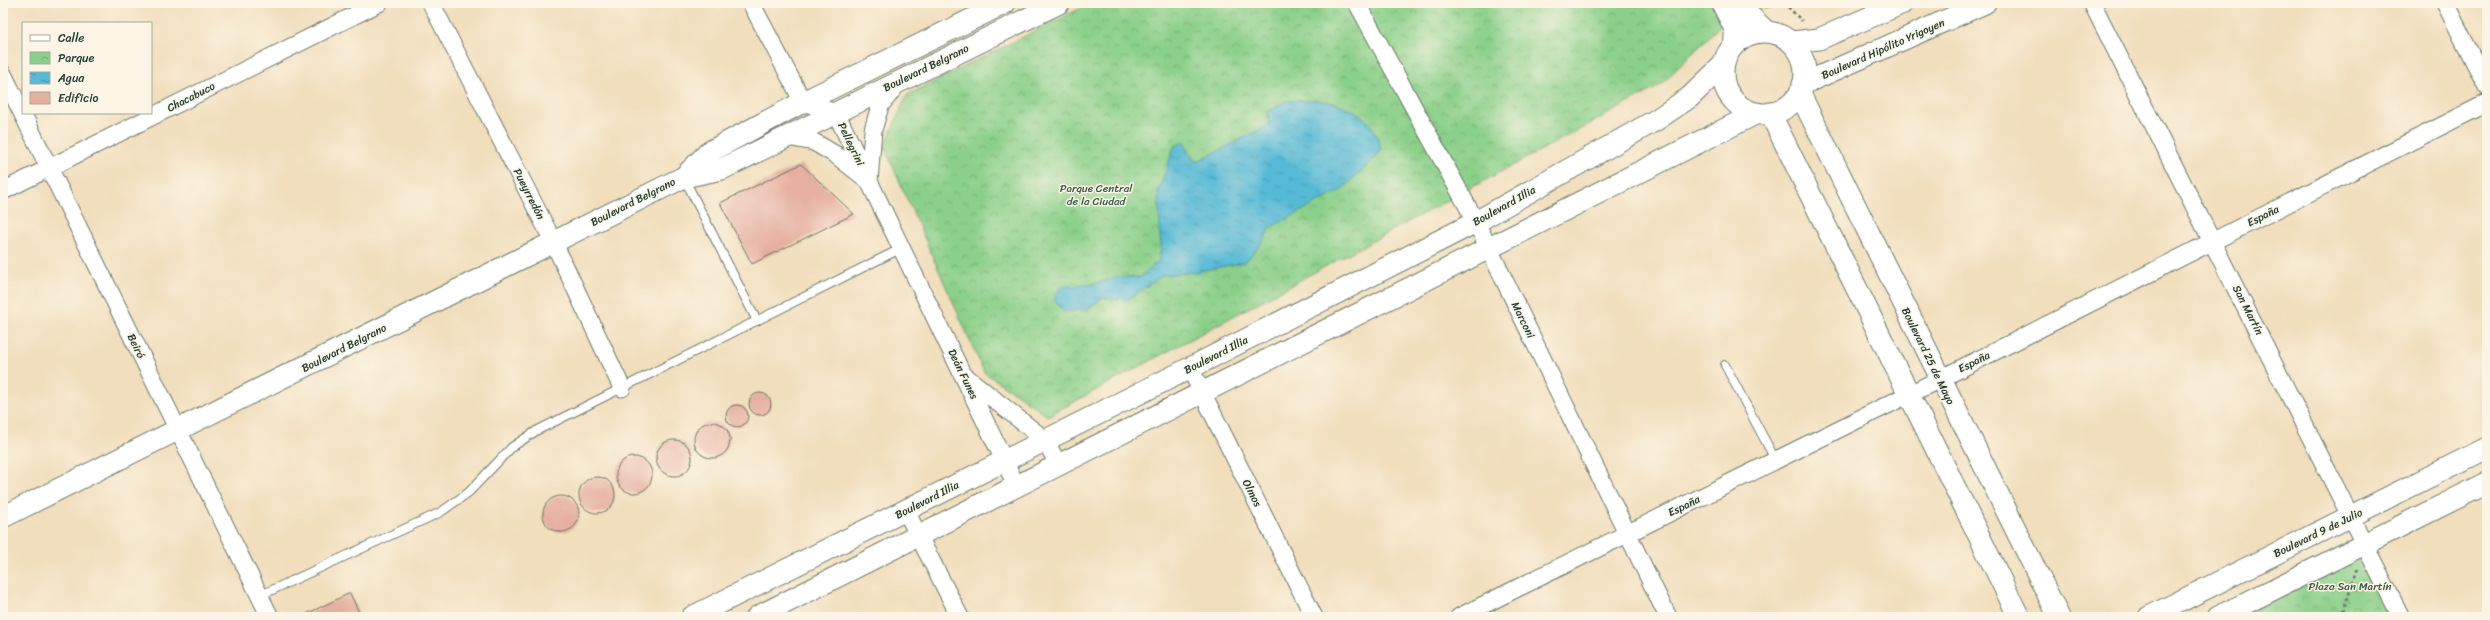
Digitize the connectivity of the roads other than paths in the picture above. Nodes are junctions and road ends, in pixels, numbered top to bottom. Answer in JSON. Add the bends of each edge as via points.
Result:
{"nodes":[{"id":1,"x":379,"y":3,"type":"edge"},
{"id":2,"x":431,"y":3,"type":"edge"},
{"id":3,"x":752,"y":3,"type":"edge"},
{"id":4,"x":1005,"y":3,"type":"edge"},
{"id":5,"x":1059,"y":3,"type":"edge"},
{"id":6,"x":1357,"y":3,"type":"edge"},
{"id":7,"x":1722,"y":3,"type":"edge"},
{"id":8,"x":1740,"y":3,"type":"edge"},
{"id":9,"x":1903,"y":3,"type":"edge"},
{"id":10,"x":1985,"y":3,"type":"edge"},
{"id":11,"x":2092,"y":3,"type":"edge"},
{"id":12,"x":2445,"y":3,"type":"edge"},
{"id":13,"x":1767,"y":32,"type":"junction"},
{"id":14,"x":1792,"y":42,"type":"junction"},
{"id":15,"x":1735,"y":43,"type":"junction"},
{"id":16,"x":1724,"y":64,"type":"junction"},
{"id":17,"x":3,"y":74,"type":"edge"},
{"id":18,"x":899,"y":82,"type":"junction"},
{"id":19,"x":2487,"y":87,"type":"edge"},
{"id":20,"x":1802,"y":89,"type":"junction"},
{"id":21,"x":803,"y":102,"type":"junction"},
{"id":22,"x":2487,"y":103,"type":"edge"},
{"id":23,"x":22,"y":112,"type":"edge"},
{"id":24,"x":836,"y":112,"type":"junction"},
{"id":25,"x":1764,"y":113,"type":"junction"},
{"id":26,"x":23,"y":114,"type":"edge"},
{"id":27,"x":787,"y":137,"type":"junction"},
{"id":28,"x":50,"y":168,"type":"junction"},
{"id":29,"x":684,"y":177,"type":"junction"},
{"id":30,"x":869,"y":181,"type":"junction"},
{"id":31,"x":3,"y":191,"type":"edge"},
{"id":32,"x":1476,"y":222,"type":"junction"},
{"id":33,"x":2213,"y":241,"type":"junction"},
{"id":34,"x":554,"y":243,"type":"junction"},
{"id":35,"x":1488,"y":247,"type":"junction"},
{"id":36,"x":906,"y":256,"type":"junction"},
{"id":37,"x":757,"y":321,"type":"junction"},
{"id":38,"x":1725,"y":364,"type":"dead end"},
{"id":39,"x":1190,"y":368,"type":"junction"},
{"id":40,"x":963,"y":375,"type":"junction"},
{"id":41,"x":1940,"y":379,"type":"junction"},
{"id":42,"x":622,"y":388,"type":"junction"},
{"id":43,"x":1202,"y":393,"type":"junction"},
{"id":44,"x":1908,"y":395,"type":"junction"},
{"id":45,"x":177,"y":432,"type":"junction"},
{"id":46,"x":1046,"y":440,"type":"junction"},
{"id":47,"x":2487,"y":448,"type":"edge"},
{"id":48,"x":1005,"y":461,"type":"junction"},
{"id":49,"x":1776,"y":461,"type":"junction"},
{"id":50,"x":1058,"y":464,"type":"junction"},
{"id":51,"x":2487,"y":483,"type":"edge"},
{"id":52,"x":1016,"y":485,"type":"junction"},
{"id":53,"x":906,"y":511,"type":"junction"},
{"id":54,"x":2352,"y":516,"type":"junction"},
{"id":55,"x":3,"y":517,"type":"edge"},
{"id":56,"x":1627,"y":534,"type":"junction"},
{"id":57,"x":919,"y":535,"type":"junction"},
{"id":58,"x":2366,"y":544,"type":"junction"},
{"id":59,"x":259,"y":596,"type":"junction"},
{"id":60,"x":270,"y":617,"type":"edge"},
{"id":61,"x":692,"y":617,"type":"edge"},
{"id":62,"x":757,"y":617,"type":"edge"},
{"id":63,"x":960,"y":617,"type":"edge"},
{"id":64,"x":1314,"y":617,"type":"edge"},
{"id":65,"x":1459,"y":617,"type":"edge"},
{"id":66,"x":1668,"y":617,"type":"edge"},
{"id":67,"x":2019,"y":617,"type":"edge"},
{"id":68,"x":2058,"y":617,"type":"edge"},
{"id":69,"x":2149,"y":617,"type":"edge"},
{"id":70,"x":2218,"y":617,"type":"edge"},
{"id":71,"x":2401,"y":617,"type":"edge"}],
"edges":[{"from":1,"to":28,"type":"street","name":"Chacabuco"},
{"from":2,"to":34,"type":"street","name":"Pueyrredón"},
{"from":3,"to":21,"type":"street"},
{"from":4,"to":21,"type":"street","name":"Boulevard Belgrano"},
{"from":5,"to":18,"type":"street","name":"Boulevard Belgrano"},
{"from":6,"to":32,"type":"street","name":"Marconi","via":[[1372,26]]},
{"from":7,"to":15,"type":"street","via":[[1735,29]]},
{"from":8,"to":13,"type":"street"},
{"from":9,"to":14,"type":"street","via":[[1819,38]]},
{"from":10,"to":20,"type":"street","name":"Boulevard Hipólito Yrigoyen"},
{"from":11,"to":33,"type":"street","name":"San Martín"},
{"from":12,"to":19,"type":"street"},
{"from":13,"to":14,"type":"street","via":[[1780,35]]},
{"from":13,"to":15,"type":"street","via":[[1755,32]]},
{"from":14,"to":20,"type":"street","name":"Boulevard 25 de Mayo","via":[[1804,62]]},
{"from":15,"to":16,"type":"street"},
{"from":16,"to":25,"type":"street","via":[[1723,77],[1734,101],[1745,109]]},
{"from":16,"to":32,"type":"street","name":"Boulevard Illia","via":[[1690,97],[1656,120]]},
{"from":17,"to":23,"type":"street","name":"Beiró"},
{"from":18,"to":24,"type":"street","name":"Boulevard Belgrano"},
{"from":18,"to":30,"type":"street","via":[[880,106],[873,130]]},
{"from":20,"to":25,"type":"street","via":[[1792,103],[1782,110]]},
{"from":20,"to":41,"type":"street","name":"Boulevard 25 de Mayo"},
{"from":21,"to":24,"type":"street","name":"Pellegrini"},
{"from":21,"to":29,"type":"street","name":"Boulevard Belgrano","via":[[709,152]]},
{"from":22,"to":33,"type":"street","name":"España"},
{"from":24,"to":27,"type":"street","name":"Boulevard Belgrano"},
{"from":24,"to":30,"type":"street","name":"Pellegrini"},
{"from":25,"to":35,"type":"street"},
{"from":25,"to":44,"type":"street"},
{"from":26,"to":28,"type":"street","name":"Beiró"},
{"from":27,"to":29,"type":"street","name":"Boulevard Belgrano","via":[[722,169]]},
{"from":27,"to":30,"type":"street","via":[[814,142],[836,155]]},
{"from":28,"to":31,"type":"street","name":"Chacabuco"},
{"from":28,"to":45,"type":"street","name":"Beiró"},
{"from":29,"to":34,"type":"street","name":"Boulevard Belgrano"},
{"from":29,"to":37,"type":"lane"},
{"from":30,"to":36,"type":"street","name":"Pellegrini"},
{"from":32,"to":35,"type":"street","name":"Marconi"},
{"from":32,"to":39,"type":"street","name":"Boulevard Illia"},
{"from":33,"to":41,"type":"street","name":"España"},
{"from":33,"to":54,"type":"street","name":"San Martín"},
{"from":34,"to":42,"type":"street","name":"Pueyrredón"},
{"from":34,"to":45,"type":"street","name":"Boulevard Belgrano"},
{"from":35,"to":43,"type":"street"},
{"from":35,"to":56,"type":"street","name":"Marconi"},
{"from":36,"to":37,"type":"lane"},
{"from":36,"to":40,"type":"street","name":"Deán Funes"},
{"from":37,"to":42,"type":"lane"},
{"from":38,"to":49,"type":"lane"},
{"from":39,"to":43,"type":"street","name":"Olmos"},
{"from":39,"to":46,"type":"street","name":"Boulevard Illia"},
{"from":40,"to":46,"type":"street"},
{"from":40,"to":48,"type":"street","name":"Deán Funes"},
{"from":41,"to":44,"type":"street","name":"España"},
{"from":41,"to":68,"type":"street","name":"Boulevard 25 de Mayo"},
{"from":42,"to":59,"type":"lane","via":[[536,431],[512,448],[469,492],[441,512]]},
{"from":43,"to":50,"type":"street"},
{"from":43,"to":64,"type":"street","name":"Olmos"},
{"from":44,"to":49,"type":"street","name":"España"},
{"from":44,"to":67,"type":"street"},
{"from":45,"to":55,"type":"street","name":"Boulevard Belgrano"},
{"from":45,"to":59,"type":"street","name":"Beiró"},
{"from":46,"to":48,"type":"street","name":"Boulevard Illia"},
{"from":46,"to":50,"type":"street"},
{"from":47,"to":54,"type":"street","name":"Boulevard 9 de Julio"},
{"from":48,"to":52,"type":"street","name":"Deán Funes"},
{"from":48,"to":53,"type":"street","name":"Boulevard Illia"},
{"from":49,"to":56,"type":"street","name":"España"},
{"from":50,"to":52,"type":"street"},
{"from":51,"to":58,"type":"street"},
{"from":52,"to":57,"type":"street"},
{"from":53,"to":57,"type":"street"},
{"from":53,"to":61,"type":"street","name":"Boulevard Illia"},
{"from":54,"to":58,"type":"street","name":"San Martín"},
{"from":54,"to":69,"type":"street","name":"Boulevard 9 de Julio"},
{"from":56,"to":65,"type":"street","name":"España"},
{"from":56,"to":66,"type":"street","name":"Marconi"},
{"from":57,"to":62,"type":"street"},
{"from":57,"to":63,"type":"street"},
{"from":58,"to":70,"type":"street"},
{"from":58,"to":71,"type":"street","name":"San Martín"},
{"from":59,"to":60,"type":"street","name":"Beiró"}]}
